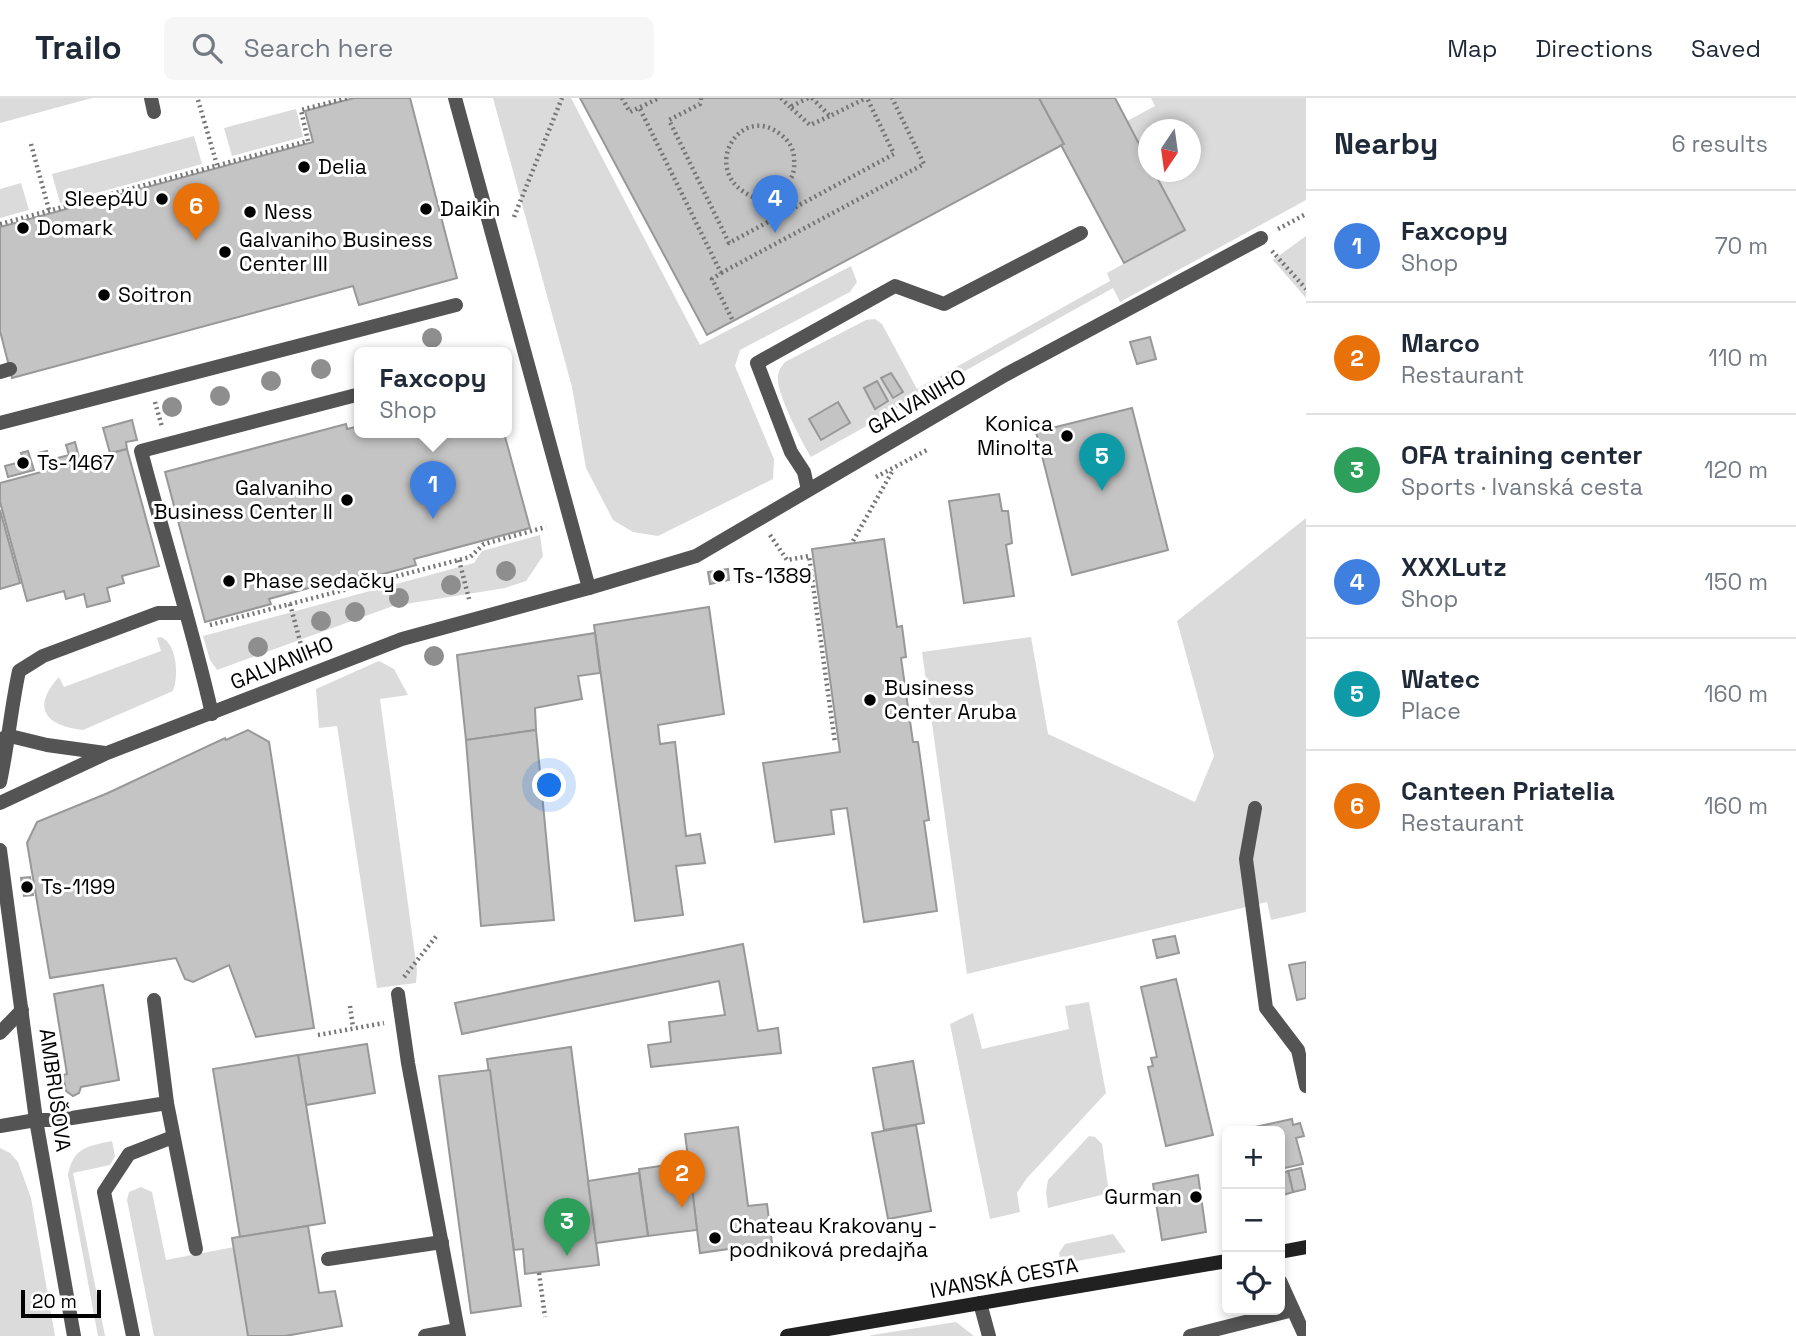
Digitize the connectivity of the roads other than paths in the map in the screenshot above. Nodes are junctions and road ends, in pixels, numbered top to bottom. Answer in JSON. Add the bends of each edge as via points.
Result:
{"nodes":[{"id":1,"x":455,"y":98,"type":"edge"},
{"id":2,"x":1081,"y":233,"type":"dead end"},
{"id":3,"x":1261,"y":238,"type":"road end"},
{"id":4,"x":456,"y":305,"type":"dead end"},
{"id":5,"x":354,"y":395,"type":"edge"},
{"id":6,"x":0,"y":423,"type":"edge"},
{"id":7,"x":808,"y":490,"type":"junction"},
{"id":8,"x":589,"y":588,"type":"junction"},
{"id":9,"x":186,"y":613,"type":"junction"},
{"id":10,"x":212,"y":713,"type":"junction"},
{"id":11,"x":5,"y":738,"type":"edge"},
{"id":12,"x":107,"y":753,"type":"junction"},
{"id":13,"x":0,"y":782,"type":"edge"},
{"id":14,"x":0,"y":803,"type":"edge"},
{"id":15,"x":1255,"y":808,"type":"dead end"},
{"id":16,"x":0,"y":850,"type":"edge"},
{"id":17,"x":2,"y":881,"type":"edge"},
{"id":18,"x":398,"y":994,"type":"road end"},
{"id":19,"x":154,"y":1000,"type":"dead end"},
{"id":20,"x":22,"y":1010,"type":"junction"},
{"id":21,"x":0,"y":1033,"type":"edge"},
{"id":22,"x":1306,"y":1086,"type":"edge"},
{"id":23,"x":167,"y":1103,"type":"junction"},
{"id":24,"x":36,"y":1120,"type":"junction"},
{"id":25,"x":0,"y":1126,"type":"edge"},
{"id":26,"x":173,"y":1137,"type":"junction"},
{"id":27,"x":442,"y":1242,"type":"junction"},
{"id":28,"x":1306,"y":1247,"type":"edge"},
{"id":29,"x":196,"y":1250,"type":"dead end"},
{"id":30,"x":1285,"y":1251,"type":"edge"},
{"id":31,"x":328,"y":1259,"type":"dead end"},
{"id":32,"x":1222,"y":1262,"type":"edge"},
{"id":33,"x":1285,"y":1290,"type":"edge"},
{"id":34,"x":980,"y":1303,"type":"junction"},
{"id":35,"x":1299,"y":1316,"type":"edge"},
{"id":36,"x":458,"y":1333,"type":"edge"},
{"id":37,"x":75,"y":1336,"type":"edge"},
{"id":38,"x":132,"y":1336,"type":"edge"},
{"id":39,"x":425,"y":1336,"type":"edge"},
{"id":40,"x":787,"y":1336,"type":"edge"},
{"id":41,"x":989,"y":1336,"type":"edge"},
{"id":42,"x":1191,"y":1336,"type":"edge"},
{"id":43,"x":1305,"y":1336,"type":"edge"}],
"edges":[{"from":1,"to":8,"type":"street"},
{"from":2,"to":7,"type":"street","via":[[944,304],[895,286],[757,363]]},
{"from":3,"to":7,"type":"street","name":"GALVANIHO","via":[[1005,375]]},
{"from":4,"to":6,"type":"street"},
{"from":5,"to":9,"type":"street","via":[[142,451]]},
{"from":7,"to":8,"type":"street","name":"GALVANIHO","via":[[696,556]]},
{"from":8,"to":10,"type":"street","name":"GALVANIHO","via":[[402,639]]},
{"from":9,"to":10,"type":"street"},
{"from":9,"to":11,"type":"street","via":[[158,613],[43,656],[19,671]]},
{"from":10,"to":12,"type":"street","name":"GALVANIHO"},
{"from":11,"to":12,"type":"street"},
{"from":11,"to":13,"type":"street"},
{"from":12,"to":14,"type":"street","name":"GALVANIHO"},
{"from":15,"to":22,"type":"street","via":[[1246,859],[1266,1008],[1297,1050]]},
{"from":16,"to":17,"type":"street","name":"AMBRUŠOVA"},
{"from":17,"to":20,"type":"street","name":"AMBRUŠOVA"},
{"from":18,"to":27,"type":"street"},
{"from":19,"to":23,"type":"street"},
{"from":20,"to":21,"type":"street"},
{"from":20,"to":24,"type":"street","name":"AMBRUŠOVA"},
{"from":23,"to":24,"type":"street"},
{"from":23,"to":26,"type":"street"},
{"from":24,"to":25,"type":"street"},
{"from":24,"to":37,"type":"street","name":"AMBRUŠOVA"},
{"from":26,"to":29,"type":"street"},
{"from":26,"to":38,"type":"street","via":[[129,1154],[104,1192]]},
{"from":27,"to":31,"type":"street"},
{"from":27,"to":36,"type":"street"},
{"from":28,"to":30,"type":"street"},
{"from":32,"to":34,"type":"street","name":"IVANSKÁ CESTA"},
{"from":33,"to":35,"type":"street"},
{"from":34,"to":40,"type":"street","name":"IVANSKÁ CESTA"},
{"from":34,"to":41,"type":"street"},
{"from":35,"to":42,"type":"street"},
{"from":35,"to":43,"type":"street"},
{"from":36,"to":39,"type":"street"}]}
